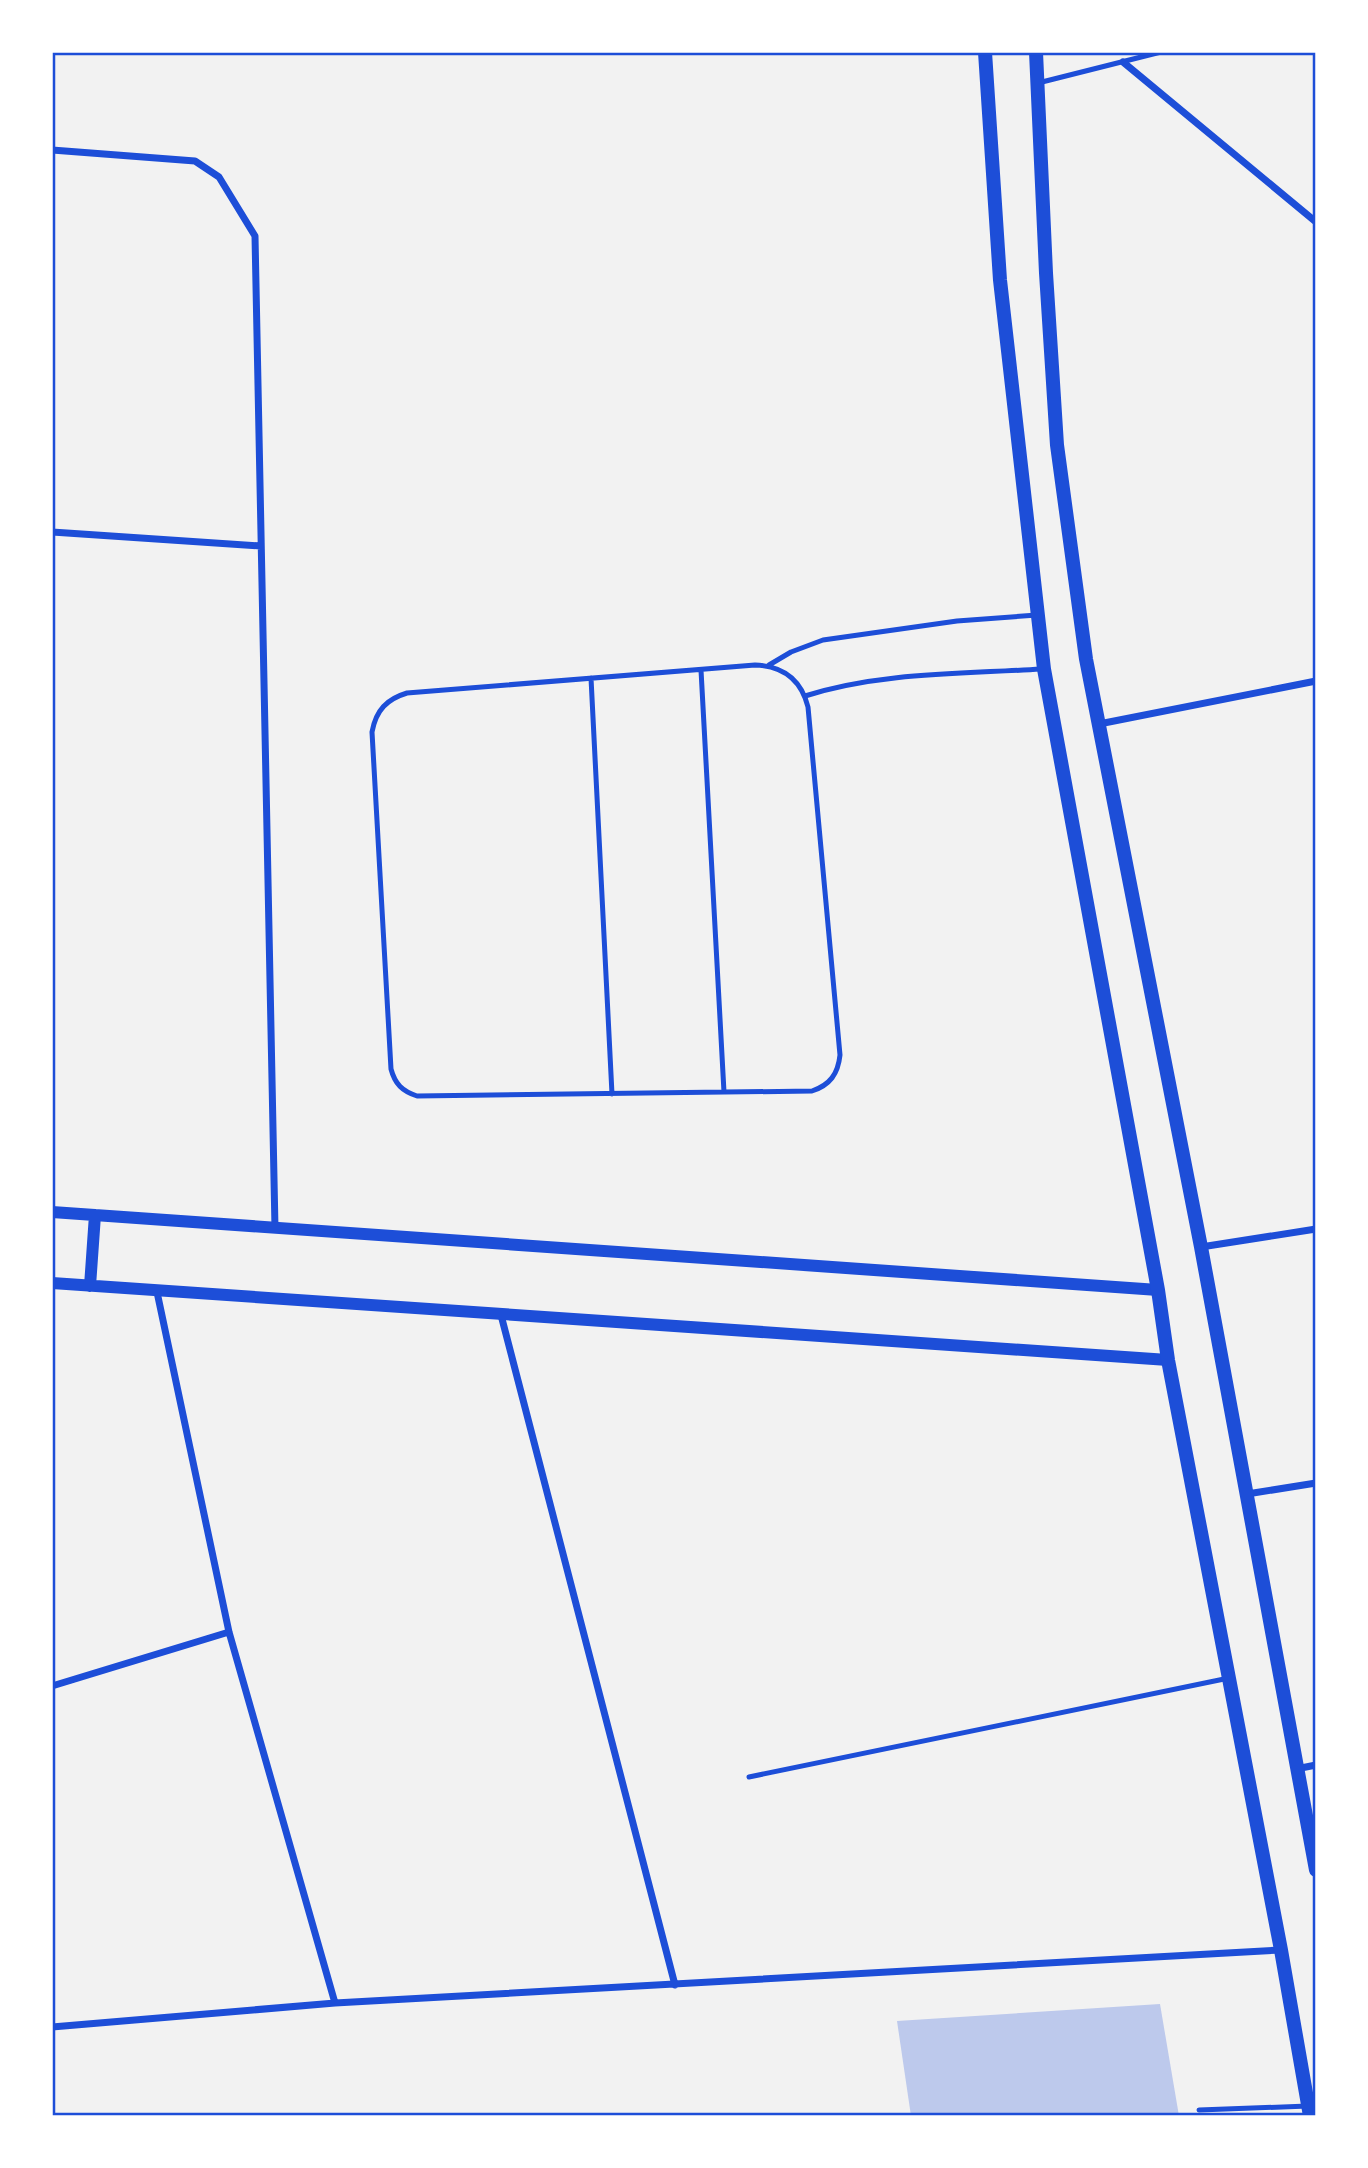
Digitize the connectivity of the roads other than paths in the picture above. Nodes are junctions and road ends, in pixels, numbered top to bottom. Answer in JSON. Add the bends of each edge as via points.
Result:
{"nodes":[{"id":1,"x":985,"y":52,"type":"edge"},
{"id":2,"x":1037,"y":52,"type":"edge"},
{"id":3,"x":1161,"y":52,"type":"edge"},
{"id":4,"x":1123,"y":62,"type":"junction"},
{"id":5,"x":1038,"y":83,"type":"junction"},
{"id":6,"x":52,"y":150,"type":"edge"},
{"id":7,"x":1315,"y":222,"type":"edge"},
{"id":8,"x":52,"y":532,"type":"edge"},
{"id":9,"x":261,"y":546,"type":"junction"},
{"id":10,"x":1037,"y":615,"type":"junction"},
{"id":11,"x":769,"y":666,"type":"junction"},
{"id":12,"x":1044,"y":669,"type":"junction"},
{"id":13,"x":701,"y":670,"type":"junction"},
{"id":14,"x":591,"y":678,"type":"junction"},
{"id":15,"x":1315,"y":681,"type":"edge"},
{"id":16,"x":805,"y":696,"type":"junction"},
{"id":17,"x":1098,"y":724,"type":"junction"},
{"id":18,"x":724,"y":1092,"type":"junction"},
{"id":19,"x":612,"y":1094,"type":"junction"},
{"id":20,"x":52,"y":1212,"type":"edge"},
{"id":21,"x":94,"y":1215,"type":"junction"},
{"id":22,"x":275,"y":1228,"type":"junction"},
{"id":23,"x":1315,"y":1229,"type":"edge"},
{"id":24,"x":1201,"y":1247,"type":"junction"},
{"id":25,"x":52,"y":1283,"type":"edge"},
{"id":26,"x":90,"y":1286,"type":"junction"},
{"id":27,"x":1157,"y":1290,"type":"junction"},
{"id":28,"x":157,"y":1292,"type":"junction"},
{"id":29,"x":501,"y":1315,"type":"junction"},
{"id":30,"x":1168,"y":1360,"type":"junction"},
{"id":31,"x":1315,"y":1483,"type":"edge"},
{"id":32,"x":1245,"y":1494,"type":"junction"},
{"id":33,"x":229,"y":1632,"type":"junction"},
{"id":34,"x":1229,"y":1678,"type":"junction"},
{"id":35,"x":52,"y":1686,"type":"edge"},
{"id":36,"x":1315,"y":1765,"type":"edge"},
{"id":37,"x":1296,"y":1769,"type":"junction"},
{"id":38,"x":749,"y":1777,"type":"dead end"},
{"id":39,"x":1315,"y":1870,"type":"edge"},
{"id":40,"x":1281,"y":1950,"type":"junction"},
{"id":41,"x":675,"y":1985,"type":"junction"},
{"id":42,"x":335,"y":2003,"type":"junction"},
{"id":43,"x":52,"y":2027,"type":"edge"},
{"id":44,"x":1199,"y":2110,"type":"dead end"},
{"id":45,"x":1309,"y":2111,"type":"edge"}],
"edges":[{"from":1,"to":10,"type":"main road","via":[[1000,281]]},
{"from":2,"to":5,"type":"main road"},
{"from":3,"to":4,"type":"lane"},
{"from":4,"to":5,"type":"lane"},
{"from":4,"to":7,"type":"street"},
{"from":5,"to":17,"type":"main road","via":[[1057,445]]},
{"from":6,"to":9,"type":"street","via":[[195,161],[219,177],[255,236]]},
{"from":8,"to":9,"type":"street"},
{"from":9,"to":22,"type":"street"},
{"from":10,"to":11,"type":"lane","via":[[823,640]]},
{"from":10,"to":12,"type":"main road"},
{"from":11,"to":13,"type":"lane"},
{"from":11,"to":16,"type":"lane","via":[[791,676]]},
{"from":12,"to":16,"type":"lane","via":[[874,680]]},
{"from":12,"to":27,"type":"main road"},
{"from":13,"to":14,"type":"lane"},
{"from":13,"to":18,"type":"lane"},
{"from":14,"to":19,"type":"lane"},
{"from":14,"to":19,"type":"lane","via":[[407,692],[387,702],[374,720],[372,732],[394,1078],[407,1093],[417,1096]]},
{"from":15,"to":17,"type":"street"},
{"from":16,"to":18,"type":"lane","via":[[839,1064],[831,1081],[812,1091]]},
{"from":17,"to":24,"type":"main road"},
{"from":18,"to":19,"type":"lane"},
{"from":20,"to":21,"type":"street"},
{"from":21,"to":22,"type":"street"},
{"from":21,"to":26,"type":"street"},
{"from":22,"to":27,"type":"street"},
{"from":23,"to":24,"type":"street"},
{"from":24,"to":32,"type":"main road"},
{"from":25,"to":26,"type":"street"},
{"from":26,"to":28,"type":"street"},
{"from":27,"to":30,"type":"main road"},
{"from":28,"to":29,"type":"street"},
{"from":28,"to":33,"type":"street"},
{"from":29,"to":30,"type":"street"},
{"from":29,"to":41,"type":"street"},
{"from":30,"to":34,"type":"main road"},
{"from":31,"to":32,"type":"street"},
{"from":32,"to":37,"type":"main road"},
{"from":33,"to":35,"type":"street"},
{"from":33,"to":42,"type":"street"},
{"from":34,"to":38,"type":"lane"},
{"from":34,"to":40,"type":"main road"},
{"from":36,"to":37,"type":"street"},
{"from":37,"to":39,"type":"main road"},
{"from":40,"to":41,"type":"street"},
{"from":40,"to":45,"type":"main road"},
{"from":41,"to":42,"type":"street"},
{"from":42,"to":43,"type":"street"},
{"from":44,"to":45,"type":"lane"}]}
